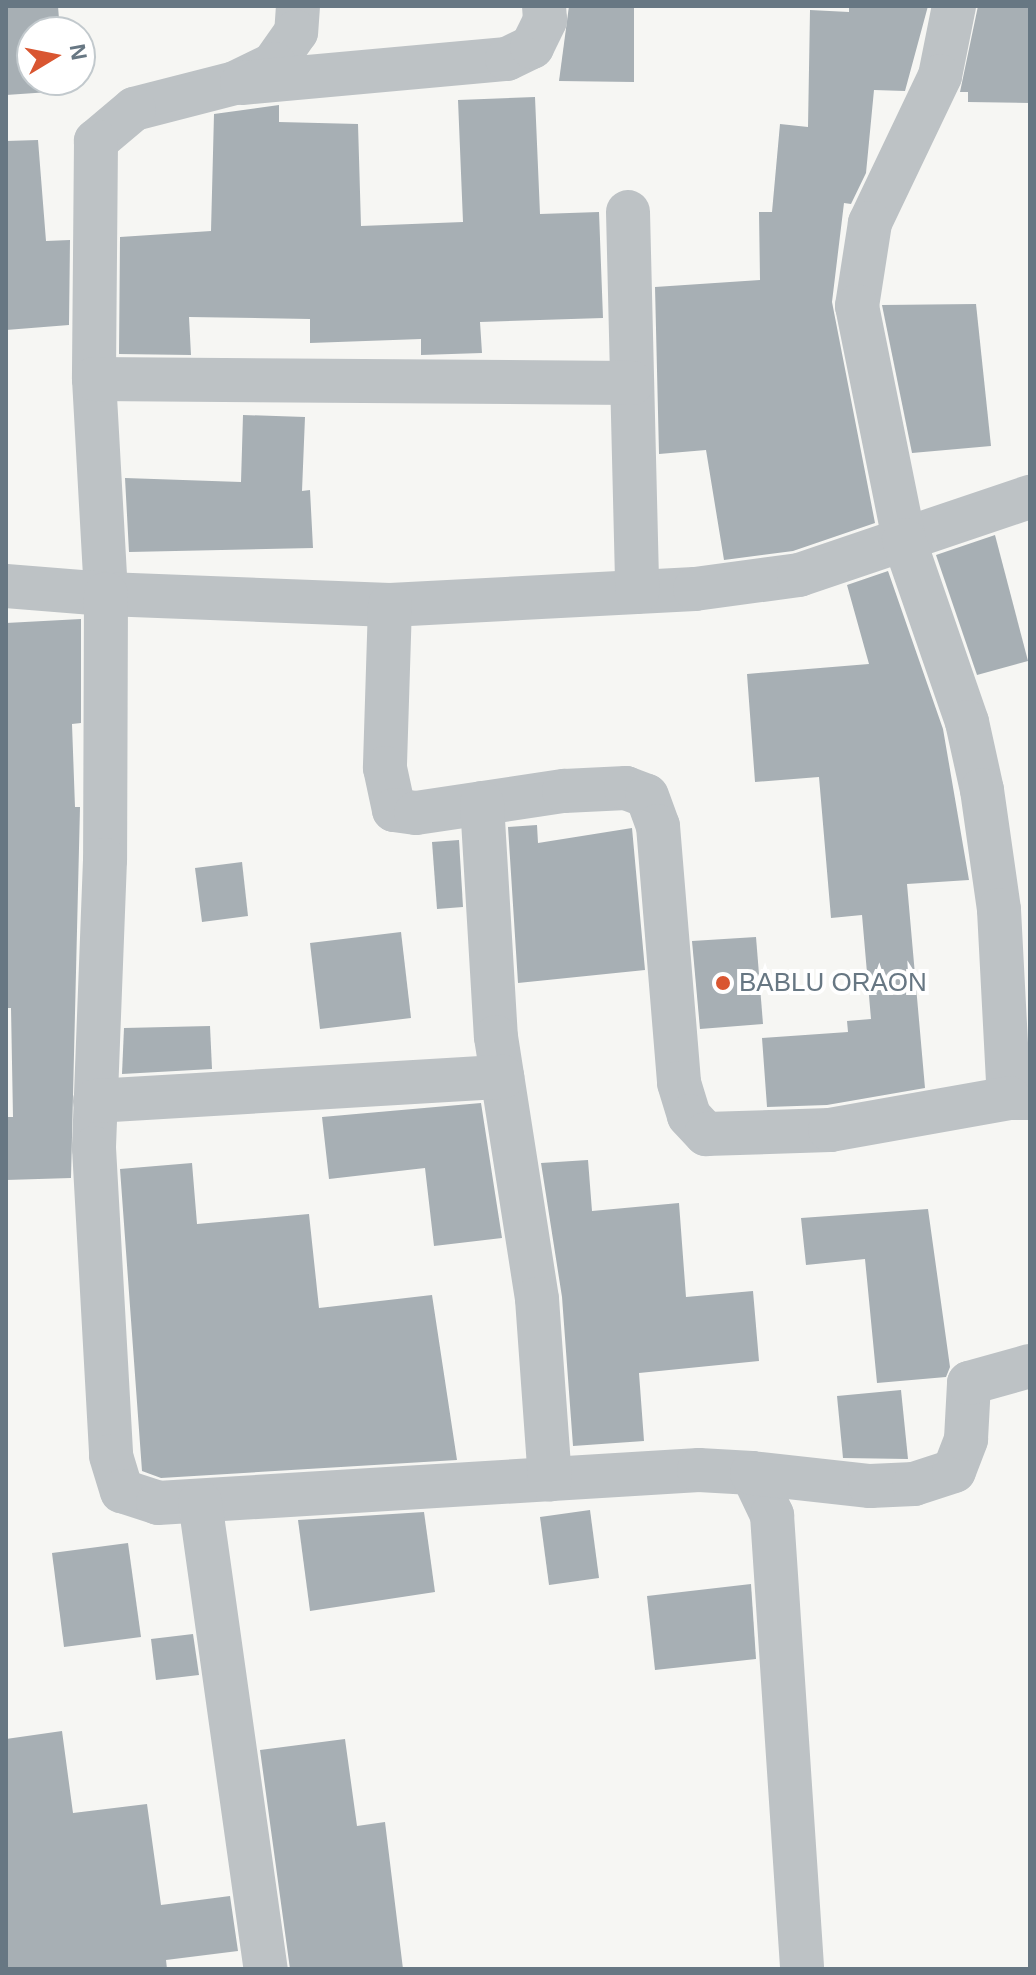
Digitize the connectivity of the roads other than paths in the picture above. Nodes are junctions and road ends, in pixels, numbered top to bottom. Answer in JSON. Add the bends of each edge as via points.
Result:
{"nodes":[{"id":1,"x":298,"y":6,"type":"edge"},
{"id":2,"x":544,"y":6,"type":"edge"},
{"id":3,"x":954,"y":6,"type":"edge"},
{"id":4,"x":235,"y":83,"type":"junction"},
{"id":5,"x":628,"y":212,"type":"dead end"},
{"id":6,"x":94,"y":379,"type":"junction"},
{"id":7,"x":632,"y":383,"type":"junction"},
{"id":8,"x":1030,"y":497,"type":"edge"},
{"id":9,"x":904,"y":540,"type":"junction"},
{"id":10,"x":6,"y":586,"type":"edge"},
{"id":11,"x":637,"y":592,"type":"junction"},
{"id":12,"x":106,"y":594,"type":"junction"},
{"id":13,"x":390,"y":605,"type":"junction"},
{"id":14,"x":482,"y":803,"type":"junction"},
{"id":15,"x":502,"y":1077,"type":"junction"},
{"id":16,"x":1020,"y":1098,"type":"edge"},
{"id":17,"x":95,"y":1101,"type":"junction"},
{"id":18,"x":1030,"y":1366,"type":"edge"},
{"id":19,"x":752,"y":1473,"type":"junction"},
{"id":20,"x":550,"y":1480,"type":"junction"},
{"id":21,"x":200,"y":1502,"type":"junction"},
{"id":22,"x":266,"y":1969,"type":"edge"},
{"id":23,"x":802,"y":1969,"type":"edge"}],
"edges":[{"from":1,"to":4,"type":"street","via":[[296,32],[274,64]]},
{"from":2,"to":4,"type":"street","via":[[545,20],[532,47],[507,59]]},
{"from":3,"to":9,"type":"street","via":[[940,76],[870,223],[859,270],[857,306]]},
{"from":4,"to":6,"type":"street","via":[[134,109],[96,141]]},
{"from":5,"to":7,"type":"street"},
{"from":6,"to":7,"type":"street"},
{"from":6,"to":12,"type":"street"},
{"from":7,"to":11,"type":"street"},
{"from":8,"to":9,"type":"street"},
{"from":9,"to":11,"type":"street","via":[[799,575]]},
{"from":9,"to":16,"type":"street","via":[[967,722],[982,790]]},
{"from":10,"to":12,"type":"street"},
{"from":11,"to":13,"type":"street"},
{"from":12,"to":13,"type":"street"},
{"from":12,"to":17,"type":"street"},
{"from":13,"to":14,"type":"street","via":[[385,768],[394,810]]},
{"from":14,"to":15,"type":"street"},
{"from":14,"to":16,"type":"street","via":[[626,788],[647,796],[658,826],[679,1083],[689,1116],[706,1134],[830,1130]]},
{"from":15,"to":17,"type":"street"},
{"from":15,"to":20,"type":"street","via":[[537,1299]]},
{"from":17,"to":21,"type":"street","via":[[111,1456],[122,1491],[158,1503]]},
{"from":18,"to":19,"type":"street","via":[[969,1383],[966,1439],[954,1471],[914,1484],[870,1486]]},
{"from":19,"to":20,"type":"street","via":[[699,1470]]},
{"from":19,"to":23,"type":"street","via":[[772,1515]]},
{"from":20,"to":21,"type":"street"},
{"from":21,"to":22,"type":"street"}]}
